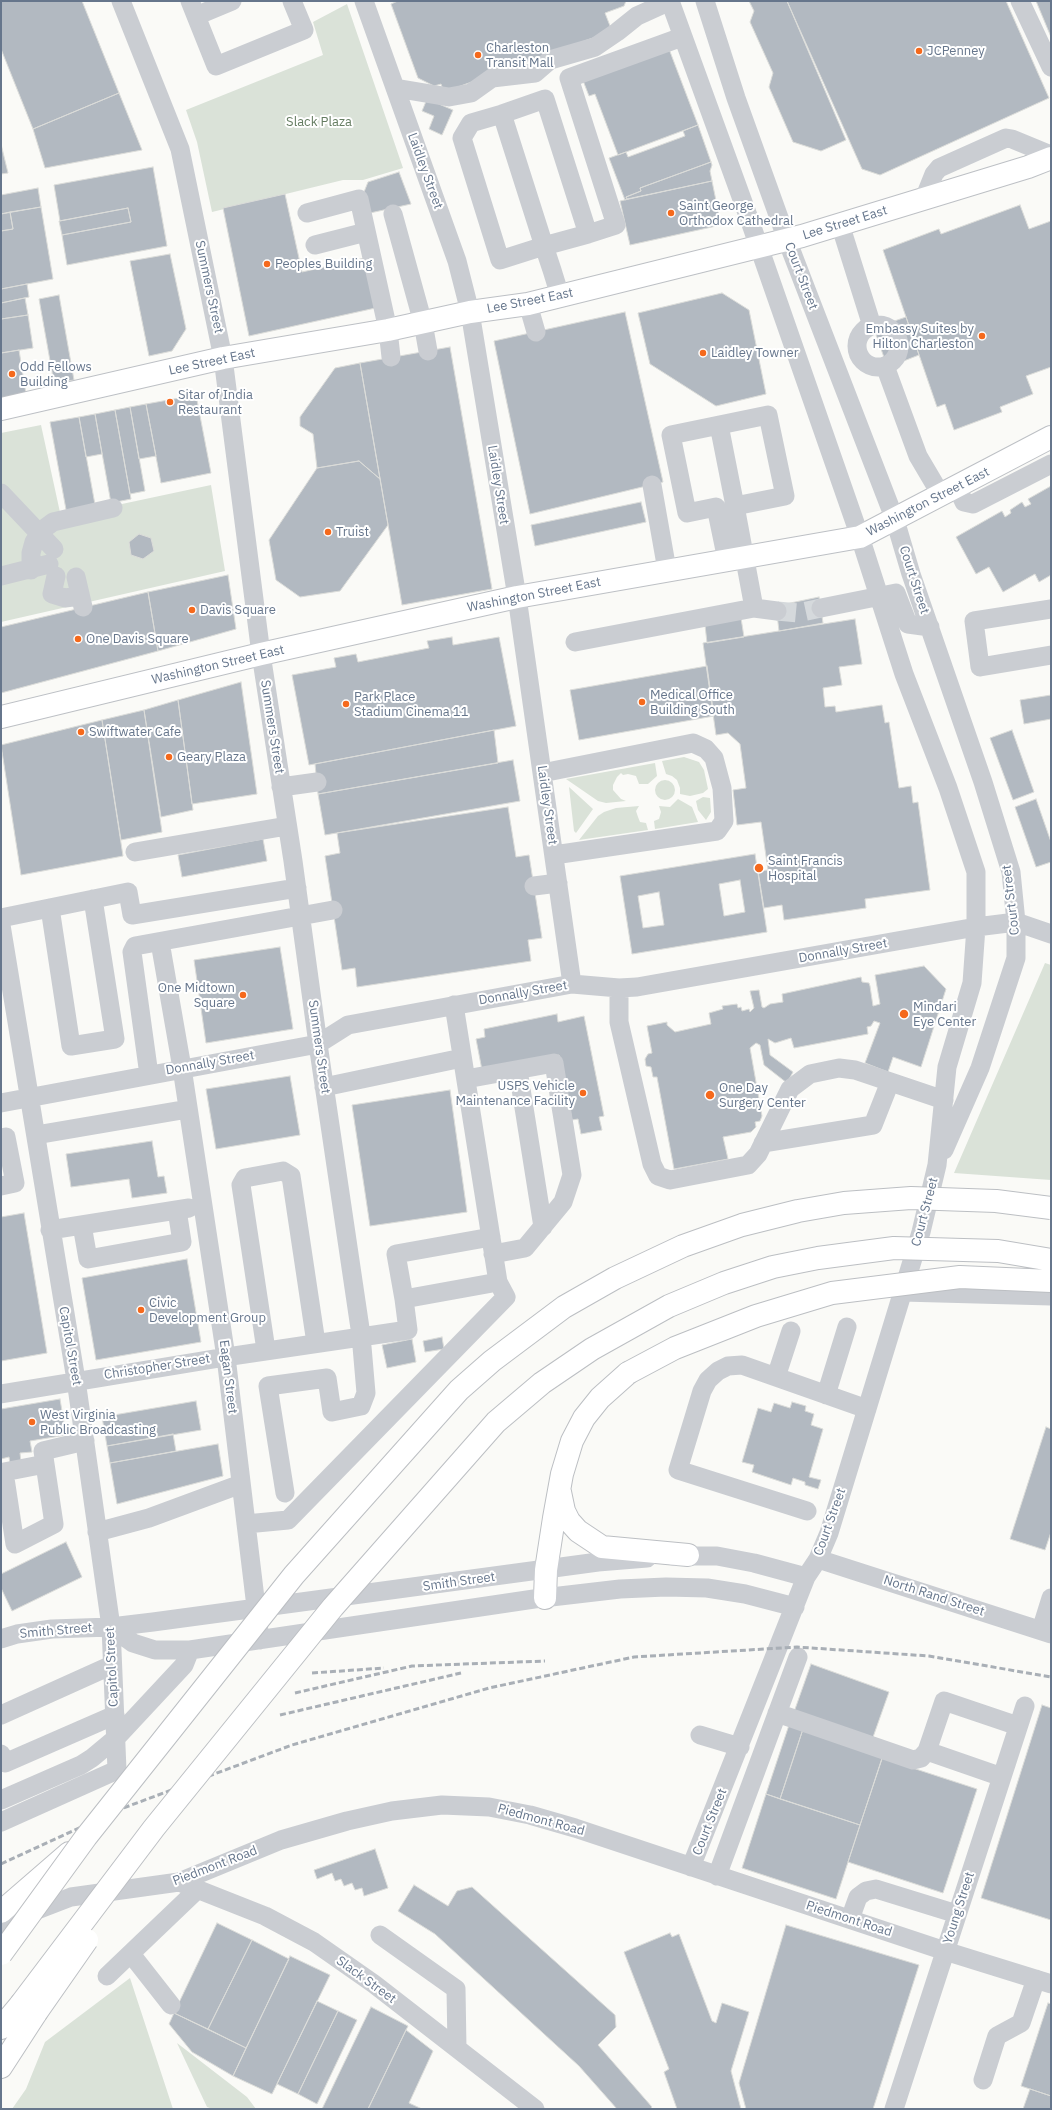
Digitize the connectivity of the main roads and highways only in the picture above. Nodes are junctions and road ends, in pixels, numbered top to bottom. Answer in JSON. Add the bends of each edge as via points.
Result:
{"nodes":[{"id":1,"x":1051,"y":158,"type":"edge"},
{"id":2,"x":1,"y":409,"type":"edge"},
{"id":3,"x":1051,"y":437,"type":"edge"},
{"id":4,"x":1,"y":717,"type":"edge"},
{"id":5,"x":1051,"y":1208,"type":"edge"},
{"id":6,"x":1051,"y":1260,"type":"edge"},
{"id":7,"x":1051,"y":1280,"type":"edge"},
{"id":8,"x":559,"y":1488,"type":"junction"},
{"id":9,"x":688,"y":1555,"type":"road end"},
{"id":10,"x":544,"y":1598,"type":"road end"},
{"id":11,"x":86,"y":1837,"type":"junction"},
{"id":12,"x":1,"y":1912,"type":"edge"},
{"id":13,"x":1,"y":1954,"type":"edge"},
{"id":14,"x":28,"y":2008,"type":"junction"},
{"id":15,"x":1,"y":2028,"type":"edge"},
{"id":16,"x":1,"y":2067,"type":"edge"}],
"edges":[{"from":1,"to":2,"type":"main road","name":"Lee Street East","via":[[787,240],[528,304],[470,312],[388,330],[223,358]]},
{"from":3,"to":4,"type":"main road","name":"Washington Street East","via":[[860,537],[516,597],[261,654]]},
{"from":5,"to":11,"type":"main road","bridge":true,"via":[[996,1201],[911,1198],[844,1203],[798,1211],[742,1225],[683,1246],[615,1278],[564,1307],[492,1361],[459,1390],[294,1574]]},
{"from":6,"to":14,"type":"main road","bridge":true,"via":[[998,1251],[894,1248],[773,1267],[724,1283],[669,1306],[592,1349],[542,1383],[496,1422],[333,1607],[154,1828]]},
{"from":7,"to":8,"type":"main road","bridge":true,"via":[[960,1277],[832,1293],[756,1316],[675,1348],[628,1373],[600,1398],[584,1418],[572,1441]]},
{"from":8,"to":9,"type":"main road","via":[[569,1521],[578,1532],[602,1546]]},
{"from":8,"to":10,"type":"main road"},
{"from":11,"to":12,"type":"main road","bridge":true},
{"from":11,"to":13,"type":"main road","bridge":true},
{"from":14,"to":15,"type":"main road"},
{"from":14,"to":16,"type":"main road"}]}
